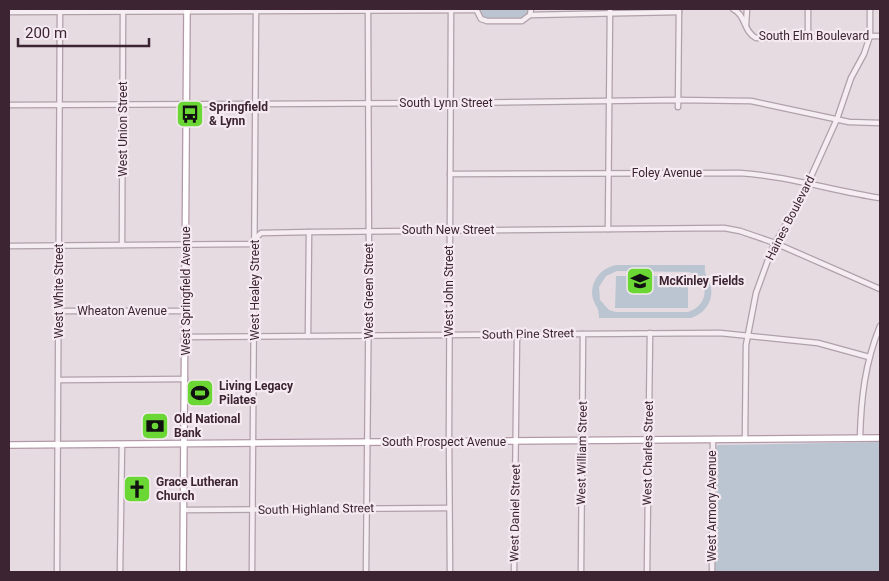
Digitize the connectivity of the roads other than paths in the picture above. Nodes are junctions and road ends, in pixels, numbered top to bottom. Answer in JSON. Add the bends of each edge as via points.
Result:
{"nodes":[{"id":1,"x":368,"y":9,"type":"edge"},
{"id":2,"x":451,"y":9,"type":"edge"},
{"id":3,"x":475,"y":9,"type":"edge"},
{"id":4,"x":531,"y":9,"type":"edge"},
{"id":5,"x":733,"y":9,"type":"edge"},
{"id":6,"x":747,"y":9,"type":"edge"},
{"id":7,"x":808,"y":9,"type":"edge"},
{"id":8,"x":870,"y":9,"type":"edge"},
{"id":9,"x":60,"y":10,"type":"edge"},
{"id":10,"x":187,"y":10,"type":"edge"},
{"id":11,"x":256,"y":10,"type":"edge"},
{"id":12,"x":679,"y":10,"type":"edge"},
{"id":13,"x":610,"y":11,"type":"edge"},
{"id":14,"x":9,"y":12,"type":"edge"},
{"id":15,"x":123,"y":12,"type":"junction"},
{"id":16,"x":530,"y":15,"type":"junction"},
{"id":17,"x":746,"y":29,"type":"junction"},
{"id":18,"x":870,"y":36,"type":"junction"},
{"id":19,"x":880,"y":36,"type":"edge"},
{"id":20,"x":808,"y":38,"type":"junction"},
{"id":21,"x":678,"y":100,"type":"junction"},
{"id":22,"x":609,"y":101,"type":"junction"},
{"id":23,"x":368,"y":103,"type":"junction"},
{"id":24,"x":451,"y":103,"type":"junction"},
{"id":25,"x":187,"y":104,"type":"junction"},
{"id":26,"x":9,"y":105,"type":"edge"},
{"id":27,"x":60,"y":105,"type":"junction"},
{"id":28,"x":123,"y":105,"type":"junction"},
{"id":29,"x":256,"y":105,"type":"junction"},
{"id":30,"x":678,"y":107,"type":"dead end"},
{"id":31,"x":837,"y":119,"type":"junction"},
{"id":32,"x":880,"y":123,"type":"edge"},
{"id":33,"x":608,"y":173,"type":"junction"},
{"id":34,"x":450,"y":174,"type":"junction"},
{"id":35,"x":808,"y":183,"type":"junction"},
{"id":36,"x":880,"y":198,"type":"edge"},
{"id":37,"x":608,"y":229,"type":"junction"},
{"id":38,"x":369,"y":231,"type":"junction"},
{"id":39,"x":450,"y":231,"type":"junction"},
{"id":40,"x":309,"y":232,"type":"junction"},
{"id":41,"x":255,"y":239,"type":"junction"},
{"id":42,"x":775,"y":243,"type":"junction"},
{"id":43,"x":186,"y":244,"type":"junction"},
{"id":44,"x":122,"y":245,"type":"junction"},
{"id":45,"x":9,"y":246,"type":"edge"},
{"id":46,"x":60,"y":246,"type":"junction"},
{"id":47,"x":880,"y":289,"type":"edge"},
{"id":48,"x":59,"y":311,"type":"junction"},
{"id":49,"x":186,"y":311,"type":"junction"},
{"id":50,"x":880,"y":326,"type":"edge"},
{"id":51,"x":650,"y":333,"type":"junction"},
{"id":52,"x":583,"y":334,"type":"junction"},
{"id":53,"x":369,"y":335,"type":"junction"},
{"id":54,"x":517,"y":335,"type":"junction"},
{"id":55,"x":308,"y":336,"type":"junction"},
{"id":56,"x":449,"y":336,"type":"junction"},
{"id":57,"x":747,"y":336,"type":"junction"},
{"id":58,"x":255,"y":337,"type":"junction"},
{"id":59,"x":186,"y":338,"type":"junction"},
{"id":60,"x":869,"y":356,"type":"junction"},
{"id":61,"x":185,"y":379,"type":"junction"},
{"id":62,"x":59,"y":380,"type":"junction"},
{"id":63,"x":860,"y":438,"type":"junction"},
{"id":64,"x":880,"y":438,"type":"edge"},
{"id":65,"x":713,"y":439,"type":"junction"},
{"id":66,"x":745,"y":439,"type":"junction"},
{"id":67,"x":582,"y":440,"type":"junction"},
{"id":68,"x":648,"y":440,"type":"junction"},
{"id":69,"x":516,"y":441,"type":"junction"},
{"id":70,"x":368,"y":442,"type":"junction"},
{"id":71,"x":449,"y":442,"type":"junction"},
{"id":72,"x":254,"y":443,"type":"junction"},
{"id":73,"x":185,"y":444,"type":"junction"},
{"id":74,"x":9,"y":445,"type":"edge"},
{"id":75,"x":59,"y":445,"type":"junction"},
{"id":76,"x":122,"y":445,"type":"junction"},
{"id":77,"x":367,"y":508,"type":"junction"},
{"id":78,"x":449,"y":508,"type":"junction"},
{"id":79,"x":184,"y":510,"type":"junction"},
{"id":80,"x":253,"y":510,"type":"junction"},
{"id":81,"x":57,"y":572,"type":"edge"},
{"id":82,"x":120,"y":572,"type":"edge"},
{"id":83,"x":183,"y":572,"type":"edge"},
{"id":84,"x":252,"y":572,"type":"edge"},
{"id":85,"x":366,"y":572,"type":"edge"},
{"id":86,"x":450,"y":572,"type":"edge"},
{"id":87,"x":514,"y":572,"type":"edge"},
{"id":88,"x":581,"y":572,"type":"edge"},
{"id":89,"x":647,"y":572,"type":"edge"},
{"id":90,"x":712,"y":572,"type":"edge"}],
"edges":[{"from":1,"to":2,"type":"street"},
{"from":1,"to":11,"type":"street"},
{"from":1,"to":23,"type":"street","name":"West Green Street"},
{"from":2,"to":3,"type":"street"},
{"from":2,"to":24,"type":"street","name":"West John Street"},
{"from":3,"to":16,"type":"street","via":[[484,20],[522,20]]},
{"from":4,"to":16,"type":"street"},
{"from":5,"to":17,"type":"street","name":"South Elm Boulevard","via":[[742,17]]},
{"from":6,"to":17,"type":"street"},
{"from":7,"to":20,"type":"street"},
{"from":8,"to":18,"type":"street"},
{"from":9,"to":14,"type":"street"},
{"from":9,"to":15,"type":"street"},
{"from":9,"to":27,"type":"street","name":"West White Street"},
{"from":10,"to":11,"type":"street"},
{"from":10,"to":15,"type":"street"},
{"from":10,"to":25,"type":"main road","name":"West Springfield Avenue"},
{"from":11,"to":29,"type":"street","name":"West Healey Street"},
{"from":12,"to":13,"type":"street"},
{"from":12,"to":21,"type":"street"},
{"from":13,"to":16,"type":"street"},
{"from":13,"to":22,"type":"street"},
{"from":15,"to":28,"type":"street","name":"West Union Street"},
{"from":17,"to":20,"type":"street","name":"South Elm Boulevard","via":[[756,38]]},
{"from":18,"to":19,"type":"street","name":"South Elm Boulevard"},
{"from":18,"to":20,"type":"street","name":"South Elm Boulevard"},
{"from":18,"to":31,"type":"street","name":"Haines Boulevard"},
{"from":21,"to":22,"type":"street","name":"South Lynn Street"},
{"from":21,"to":30,"type":"street"},
{"from":21,"to":31,"type":"street","name":"South Lynn Street","via":[[751,101]]},
{"from":22,"to":24,"type":"street","name":"South Lynn Street"},
{"from":22,"to":33,"type":"street"},
{"from":23,"to":24,"type":"street","name":"South Lynn Street"},
{"from":23,"to":29,"type":"street","name":"South Lynn Street"},
{"from":23,"to":38,"type":"street","name":"West Green Street"},
{"from":24,"to":34,"type":"street","name":"West John Street"},
{"from":25,"to":28,"type":"street","name":"South Lynn Street"},
{"from":25,"to":29,"type":"street","name":"South Lynn Street"},
{"from":25,"to":43,"type":"main road","name":"West Springfield Avenue"},
{"from":26,"to":27,"type":"street","name":"South Lynn Street"},
{"from":27,"to":28,"type":"street","name":"South Lynn Street"},
{"from":27,"to":46,"type":"street","name":"West White Street"},
{"from":28,"to":44,"type":"street","name":"West Union Street"},
{"from":29,"to":41,"type":"street","name":"West Healey Street"},
{"from":31,"to":32,"type":"street","name":"South Lynn Street"},
{"from":31,"to":35,"type":"street","name":"Haines Boulevard"},
{"from":33,"to":34,"type":"street","name":"Foley Avenue"},
{"from":33,"to":35,"type":"street","name":"Foley Avenue","via":[[740,173],[772,175]]},
{"from":33,"to":37,"type":"street"},
{"from":34,"to":39,"type":"street","name":"West John Street"},
{"from":35,"to":36,"type":"street","name":"Foley Avenue"},
{"from":35,"to":42,"type":"street","name":"Haines Boulevard"},
{"from":37,"to":39,"type":"street","name":"South New Street"},
{"from":37,"to":42,"type":"street","name":"South New Street","via":[[724,228]]},
{"from":38,"to":39,"type":"street","name":"South New Street"},
{"from":38,"to":40,"type":"street","name":"South New Street"},
{"from":38,"to":53,"type":"street","name":"West Green Street"},
{"from":39,"to":56,"type":"street","name":"West John Street"},
{"from":40,"to":41,"type":"street","name":"South New Street","via":[[261,233]]},
{"from":40,"to":55,"type":"street"},
{"from":41,"to":43,"type":"street","name":"South New Street","via":[[250,244]]},
{"from":41,"to":58,"type":"street","name":"West Healey Street"},
{"from":42,"to":47,"type":"street","name":"South New Street"},
{"from":42,"to":57,"type":"street","name":"Haines Boulevard","via":[[756,293]]},
{"from":43,"to":44,"type":"street","name":"South New Street"},
{"from":43,"to":49,"type":"main road","name":"West Springfield Avenue"},
{"from":44,"to":46,"type":"street","name":"South New Street"},
{"from":45,"to":46,"type":"street","name":"South New Street"},
{"from":46,"to":48,"type":"street","name":"West White Street"},
{"from":48,"to":49,"type":"street","name":"Wheaton Avenue"},
{"from":48,"to":62,"type":"street","name":"West White Street"},
{"from":49,"to":59,"type":"main road","name":"West Springfield Avenue"},
{"from":50,"to":60,"type":"street"},
{"from":51,"to":52,"type":"street","name":"South Pine Street"},
{"from":51,"to":57,"type":"street","name":"South Pine Street"},
{"from":51,"to":68,"type":"street","name":"West Charles Street"},
{"from":52,"to":54,"type":"street","name":"South Pine Street"},
{"from":52,"to":67,"type":"street","name":"West William Street"},
{"from":53,"to":55,"type":"street","name":"South Pine Street"},
{"from":53,"to":56,"type":"street","name":"South Pine Street"},
{"from":53,"to":70,"type":"street","name":"West Green Street"},
{"from":54,"to":56,"type":"street","name":"South Pine Street"},
{"from":54,"to":69,"type":"street","name":"West Daniel Street"},
{"from":55,"to":58,"type":"street","name":"South Pine Street"},
{"from":56,"to":71,"type":"street","name":"West John Street"},
{"from":57,"to":60,"type":"street","name":"South Pine Street","via":[[818,343]]},
{"from":57,"to":66,"type":"street","name":"Haines Boulevard"},
{"from":58,"to":59,"type":"street","name":"South Pine Street"},
{"from":58,"to":72,"type":"street","name":"West Healey Street"},
{"from":59,"to":61,"type":"main road","name":"West Springfield Avenue"},
{"from":60,"to":63,"type":"street","via":[[861,396]]},
{"from":61,"to":62,"type":"street"},
{"from":61,"to":73,"type":"main road","name":"West Springfield Avenue"},
{"from":62,"to":75,"type":"street","name":"West White Street"},
{"from":63,"to":64,"type":"main road","name":"South Prospect Avenue"},
{"from":63,"to":66,"type":"main road","name":"South Prospect Avenue"},
{"from":65,"to":66,"type":"main road","name":"South Prospect Avenue"},
{"from":65,"to":68,"type":"main road","name":"South Prospect Avenue"},
{"from":65,"to":90,"type":"street","name":"West Armory Avenue"},
{"from":67,"to":68,"type":"main road","name":"South Prospect Avenue"},
{"from":67,"to":69,"type":"main road","name":"South Prospect Avenue"},
{"from":67,"to":88,"type":"street","name":"West William Street"},
{"from":68,"to":89,"type":"street","name":"West Charles Street"},
{"from":69,"to":71,"type":"main road","name":"South Prospect Avenue"},
{"from":69,"to":87,"type":"street","name":"West Daniel Street"},
{"from":70,"to":71,"type":"main road","name":"South Prospect Avenue"},
{"from":70,"to":72,"type":"main road","name":"South Prospect Avenue"},
{"from":70,"to":77,"type":"street","name":"West Green Street"},
{"from":71,"to":78,"type":"street","name":"West John Street"},
{"from":72,"to":73,"type":"main road","name":"South Prospect Avenue"},
{"from":72,"to":80,"type":"street","name":"West Healey Street"},
{"from":73,"to":76,"type":"main road","name":"South Prospect Avenue"},
{"from":73,"to":79,"type":"main road","name":"West Springfield Avenue"},
{"from":74,"to":75,"type":"main road","name":"South Prospect Avenue"},
{"from":75,"to":76,"type":"main road","name":"South Prospect Avenue"},
{"from":75,"to":81,"type":"street","name":"West White Street"},
{"from":76,"to":82,"type":"street"},
{"from":77,"to":78,"type":"street","name":"South Highland Street"},
{"from":77,"to":80,"type":"street","name":"South Highland Street"},
{"from":77,"to":85,"type":"street","name":"West Green Street"},
{"from":78,"to":86,"type":"street","name":"West John Street"},
{"from":79,"to":80,"type":"street","name":"South Highland Street"},
{"from":79,"to":83,"type":"main road","name":"West Springfield Avenue"},
{"from":80,"to":84,"type":"street","name":"West Healey Street"}]}
